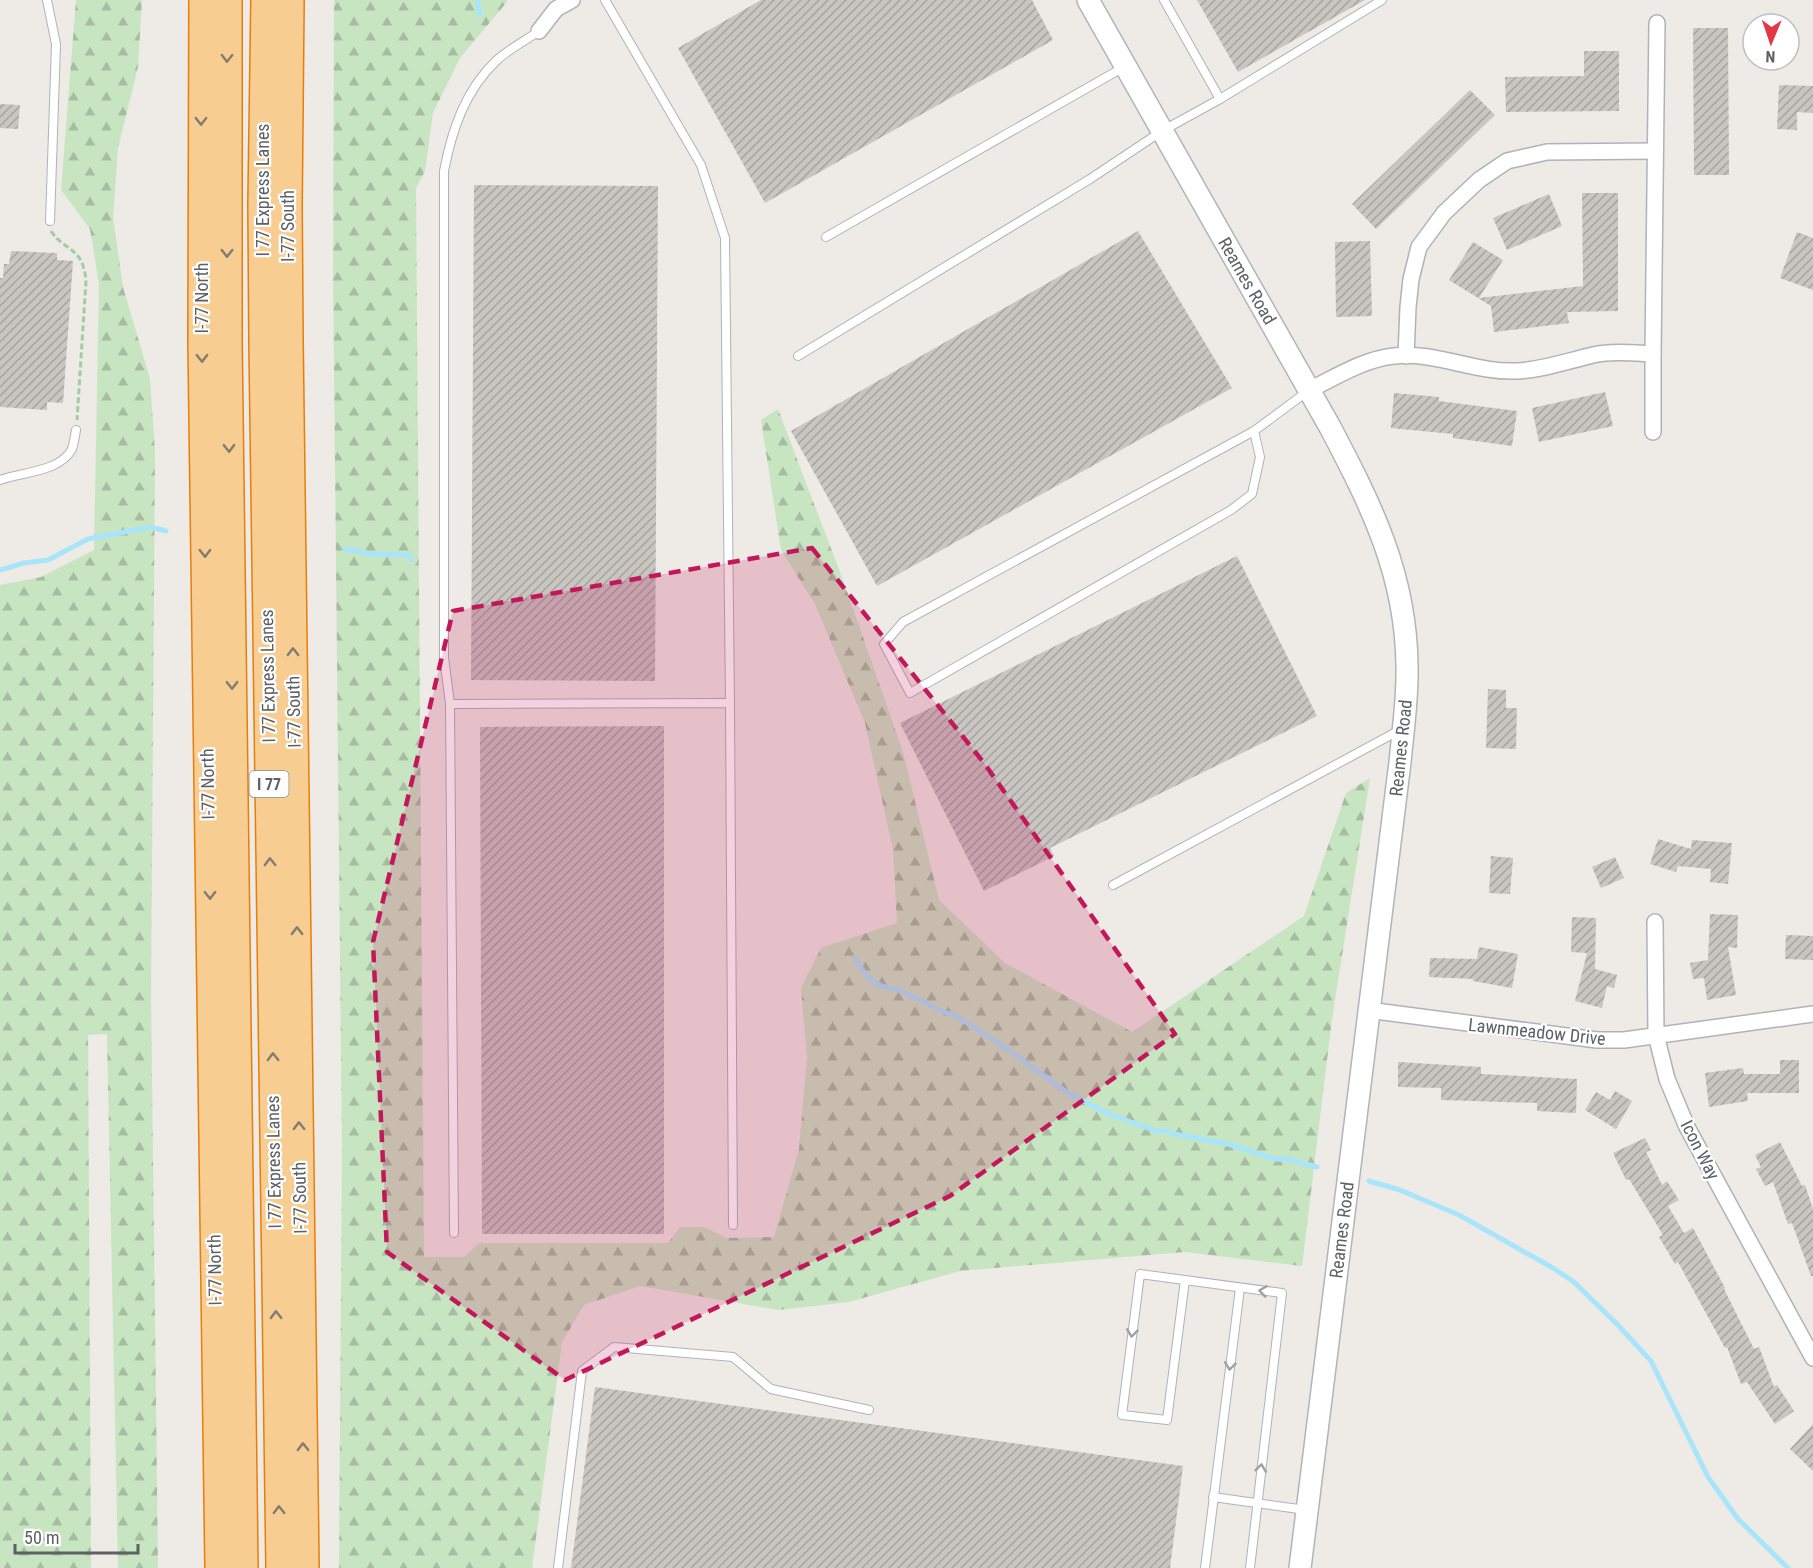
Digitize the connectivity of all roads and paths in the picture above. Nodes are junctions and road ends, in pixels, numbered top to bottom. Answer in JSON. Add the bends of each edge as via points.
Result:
{"nodes":[{"id":1,"x":47,"y":0,"type":"edge"},
{"id":2,"x":203,"y":0,"type":"edge"},
{"id":3,"x":228,"y":0,"type":"edge"},
{"id":4,"x":265,"y":0,"type":"edge"},
{"id":5,"x":290,"y":0,"type":"edge"},
{"id":6,"x":572,"y":0,"type":"edge"},
{"id":7,"x":606,"y":0,"type":"edge"},
{"id":8,"x":1088,"y":0,"type":"edge"},
{"id":9,"x":1164,"y":0,"type":"edge"},
{"id":10,"x":1382,"y":0,"type":"edge"},
{"id":11,"x":1657,"y":23,"type":"dead end"},
{"id":12,"x":539,"y":31,"type":"joint"},
{"id":13,"x":1126,"y":66,"type":"junction"},
{"id":14,"x":1220,"y":99,"type":"junction"},
{"id":15,"x":1162,"y":131,"type":"junction"},
{"id":16,"x":1655,"y":151,"type":"junction"},
{"id":17,"x":50,"y":221,"type":"joint"},
{"id":18,"x":826,"y":237,"type":"dead end"},
{"id":19,"x":1653,"y":354,"type":"junction"},
{"id":20,"x":798,"y":356,"type":"dead end"},
{"id":21,"x":1406,"y":356,"type":"junction"},
{"id":22,"x":1309,"y":390,"type":"junction"},
{"id":23,"x":76,"y":430,"type":"joint"},
{"id":24,"x":1254,"y":431,"type":"junction"},
{"id":25,"x":1653,"y":432,"type":"dead end"},
{"id":26,"x":0,"y":480,"type":"edge"},
{"id":27,"x":730,"y":703,"type":"junction"},
{"id":28,"x":450,"y":704,"type":"junction"},
{"id":29,"x":1404,"y":728,"type":"junction"},
{"id":30,"x":1113,"y":885,"type":"dead end"},
{"id":31,"x":1655,"y":922,"type":"dead end"},
{"id":32,"x":1368,"y":1010,"type":"junction"},
{"id":33,"x":1813,"y":1014,"type":"edge"},
{"id":34,"x":1656,"y":1035,"type":"junction"},
{"id":35,"x":734,"y":1225,"type":"dead end"},
{"id":36,"x":454,"y":1233,"type":"dead end"},
{"id":37,"x":1185,"y":1280,"type":"junction"},
{"id":38,"x":1240,"y":1288,"type":"junction"},
{"id":39,"x":1813,"y":1358,"type":"edge"},
{"id":40,"x":869,"y":1410,"type":"dead end"},
{"id":41,"x":1213,"y":1497,"type":"junction"},
{"id":42,"x":1257,"y":1503,"type":"junction"},
{"id":43,"x":1307,"y":1510,"type":"junction"},
{"id":44,"x":219,"y":1568,"type":"edge"},
{"id":45,"x":244,"y":1568,"type":"edge"},
{"id":46,"x":280,"y":1568,"type":"edge"},
{"id":47,"x":305,"y":1568,"type":"edge"},
{"id":48,"x":558,"y":1568,"type":"edge"},
{"id":49,"x":1205,"y":1568,"type":"edge"},
{"id":50,"x":1250,"y":1568,"type":"edge"},
{"id":51,"x":1300,"y":1568,"type":"edge"}],
"edges":[{"from":1,"to":17,"type":"lane","via":[[56,44]]},
{"from":2,"to":44,"type":"highway","name":"I-77 North","one_way":true,"via":[[202,330]]},
{"from":3,"to":45,"type":"highway","name":"I 77 Express Lanes","number":"I 77","one_way":true,"via":[[228,330]]},
{"from":46,"to":4,"type":"highway","name":"I 77 Express Lanes","number":"I 77","one_way":true,"via":[[263,329]]},
{"from":47,"to":5,"type":"highway","name":"I-77 South","number":"I 77","one_way":true,"via":[[288,329]]},
{"from":6,"to":12,"type":"street","via":[[556,9]]},
{"from":7,"to":27,"type":"lane","via":[[701,165],[725,238]]},
{"from":8,"to":13,"type":"main road","name":"Reames Road"},
{"from":9,"to":14,"type":"lane"},
{"from":10,"to":14,"type":"lane"},
{"from":11,"to":16,"type":"street"},
{"from":12,"to":28,"type":"lane","via":[[497,60],[465,100],[450,140],[444,171],[444,657]]},
{"from":13,"to":15,"type":"main road","name":"Reames Road"},
{"from":13,"to":18,"type":"lane"},
{"from":14,"to":15,"type":"lane"},
{"from":15,"to":20,"type":"lane"},
{"from":15,"to":22,"type":"main road","name":"Reames Road"},
{"from":16,"to":19,"type":"street"},
{"from":16,"to":21,"type":"street","via":[[1547,152],[1507,161],[1479,180],[1444,213],[1419,247],[1407,307]]},
{"from":17,"to":23,"type":"path","via":[[51,231],[81,257],[85,267]]},
{"from":19,"to":21,"type":"street","via":[[1619,352],[1518,371]]},
{"from":19,"to":25,"type":"street"},
{"from":21,"to":22,"type":"street","via":[[1369,362]]},
{"from":22,"to":24,"type":"lane"},
{"from":22,"to":29,"type":"main road","name":"Reames Road","via":[[1357,479],[1390,558],[1402,610],[1407,662]]},
{"from":23,"to":26,"type":"lane","via":[[66,457],[50,466]]},
{"from":24,"to":24,"type":"lane","via":[[903,622],[884,644],[910,693],[1231,510],[1252,494],[1260,457]]},
{"from":27,"to":28,"type":"lane"},
{"from":27,"to":35,"type":"lane"},
{"from":28,"to":36,"type":"lane"},
{"from":29,"to":30,"type":"lane"},
{"from":29,"to":32,"type":"main road","name":"Reames Road"},
{"from":31,"to":34,"type":"street","name":"Icon Way"},
{"from":32,"to":34,"type":"street","name":"Lawnmeadow Drive","via":[[1597,1040]]},
{"from":32,"to":43,"type":"main road","name":"Reames Road"},
{"from":33,"to":34,"type":"street","name":"Lawnmeadow Drive"},
{"from":34,"to":39,"type":"street","name":"Icon Way","via":[[1667,1080],[1687,1127]]},
{"from":37,"to":37,"type":"lane","one_way":true,"via":[[1140,1275],[1122,1415],[1167,1420]]},
{"from":37,"to":38,"type":"lane"},
{"from":38,"to":41,"type":"lane","one_way":true},
{"from":42,"to":38,"type":"lane","one_way":true,"via":[[1282,1293]]},
{"from":40,"to":48,"type":"lane","via":[[771,1389],[733,1357],[614,1347],[582,1371]]},
{"from":41,"to":42,"type":"lane"},
{"from":41,"to":49,"type":"lane"},
{"from":42,"to":43,"type":"lane"},
{"from":42,"to":50,"type":"lane"},
{"from":43,"to":51,"type":"main road","name":"Reames Road"}]}
